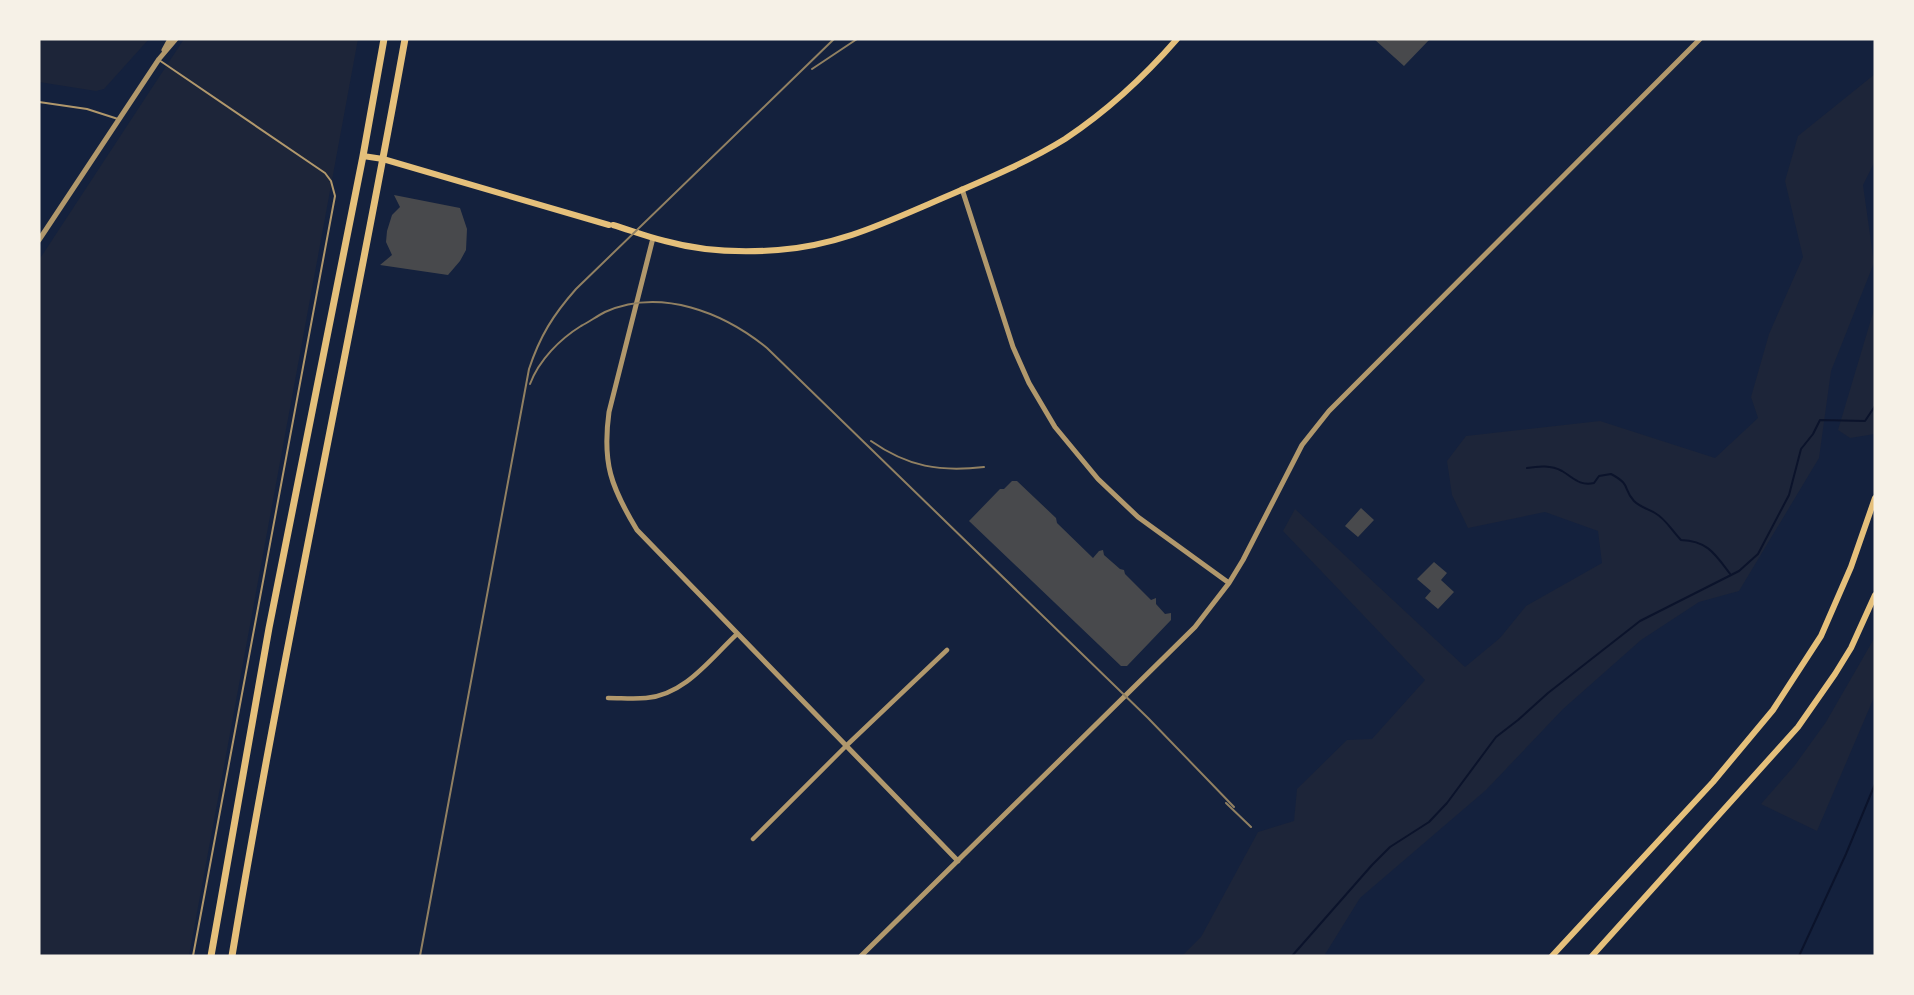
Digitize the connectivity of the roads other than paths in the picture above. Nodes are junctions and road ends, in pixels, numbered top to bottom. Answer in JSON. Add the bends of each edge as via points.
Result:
{"nodes":[{"id":1,"x":170,"y":39,"type":"edge"},
{"id":2,"x":176,"y":39,"type":"edge"},
{"id":3,"x":384,"y":39,"type":"edge"},
{"id":4,"x":405,"y":39,"type":"edge"},
{"id":5,"x":1177,"y":39,"type":"edge"},
{"id":6,"x":1700,"y":39,"type":"edge"},
{"id":7,"x":159,"y":59,"type":"junction"},
{"id":8,"x":39,"y":102,"type":"edge"},
{"id":9,"x":118,"y":119,"type":"junction"},
{"id":10,"x":363,"y":156,"type":"junction"},
{"id":11,"x":383,"y":159,"type":"junction"},
{"id":12,"x":962,"y":189,"type":"junction"},
{"id":13,"x":653,"y":238,"type":"junction"},
{"id":14,"x":39,"y":240,"type":"edge"},
{"id":15,"x":1875,"y":498,"type":"edge"},
{"id":16,"x":1229,"y":583,"type":"junction"},
{"id":17,"x":1875,"y":595,"type":"edge"},
{"id":18,"x":737,"y":633,"type":"junction"},
{"id":19,"x":947,"y":650,"type":"dead end"},
{"id":20,"x":608,"y":698,"type":"dead end"},
{"id":21,"x":847,"y":745,"type":"junction"},
{"id":22,"x":753,"y":839,"type":"dead end"},
{"id":23,"x":958,"y":861,"type":"junction"},
{"id":24,"x":193,"y":956,"type":"edge"},
{"id":25,"x":211,"y":956,"type":"edge"},
{"id":26,"x":232,"y":956,"type":"edge"},
{"id":27,"x":861,"y":956,"type":"edge"},
{"id":28,"x":1552,"y":956,"type":"edge"},
{"id":29,"x":1592,"y":956,"type":"edge"}],
"edges":[{"from":1,"to":7,"type":"street"},
{"from":2,"to":7,"type":"street"},
{"from":3,"to":10,"type":"main road"},
{"from":4,"to":11,"type":"main road"},
{"from":5,"to":12,"type":"main road","via":[[1138,81],[1065,138]]},
{"from":6,"to":16,"type":"street","via":[[1329,411],[1298,452]]},
{"from":7,"to":9,"type":"street"},
{"from":7,"to":24,"type":"lane","via":[[325,173],[335,196]]},
{"from":8,"to":9,"type":"lane","via":[[87,109]]},
{"from":9,"to":14,"type":"street"},
{"from":10,"to":11,"type":"main road"},
{"from":10,"to":25,"type":"main road","via":[[268,628]]},
{"from":11,"to":13,"type":"main road"},
{"from":11,"to":26,"type":"main road"},
{"from":12,"to":13,"type":"main road","via":[[856,235],[816,245],[737,251]]},
{"from":12,"to":16,"type":"street","via":[[1013,347],[1055,427],[1098,479],[1138,517]]},
{"from":13,"to":18,"type":"street","via":[[609,412],[605,440],[609,470],[619,500],[637,530]]},
{"from":15,"to":28,"type":"main road","via":[[1821,636],[1773,710],[1713,782]]},
{"from":16,"to":23,"type":"street","via":[[1195,627]]},
{"from":17,"to":29,"type":"main road","via":[[1845,657],[1798,727]]},
{"from":18,"to":20,"type":"street","via":[[685,684],[668,693],[648,698]]},
{"from":18,"to":21,"type":"street"},
{"from":19,"to":21,"type":"street"},
{"from":21,"to":22,"type":"street"},
{"from":21,"to":23,"type":"street"},
{"from":23,"to":27,"type":"street"}]}
